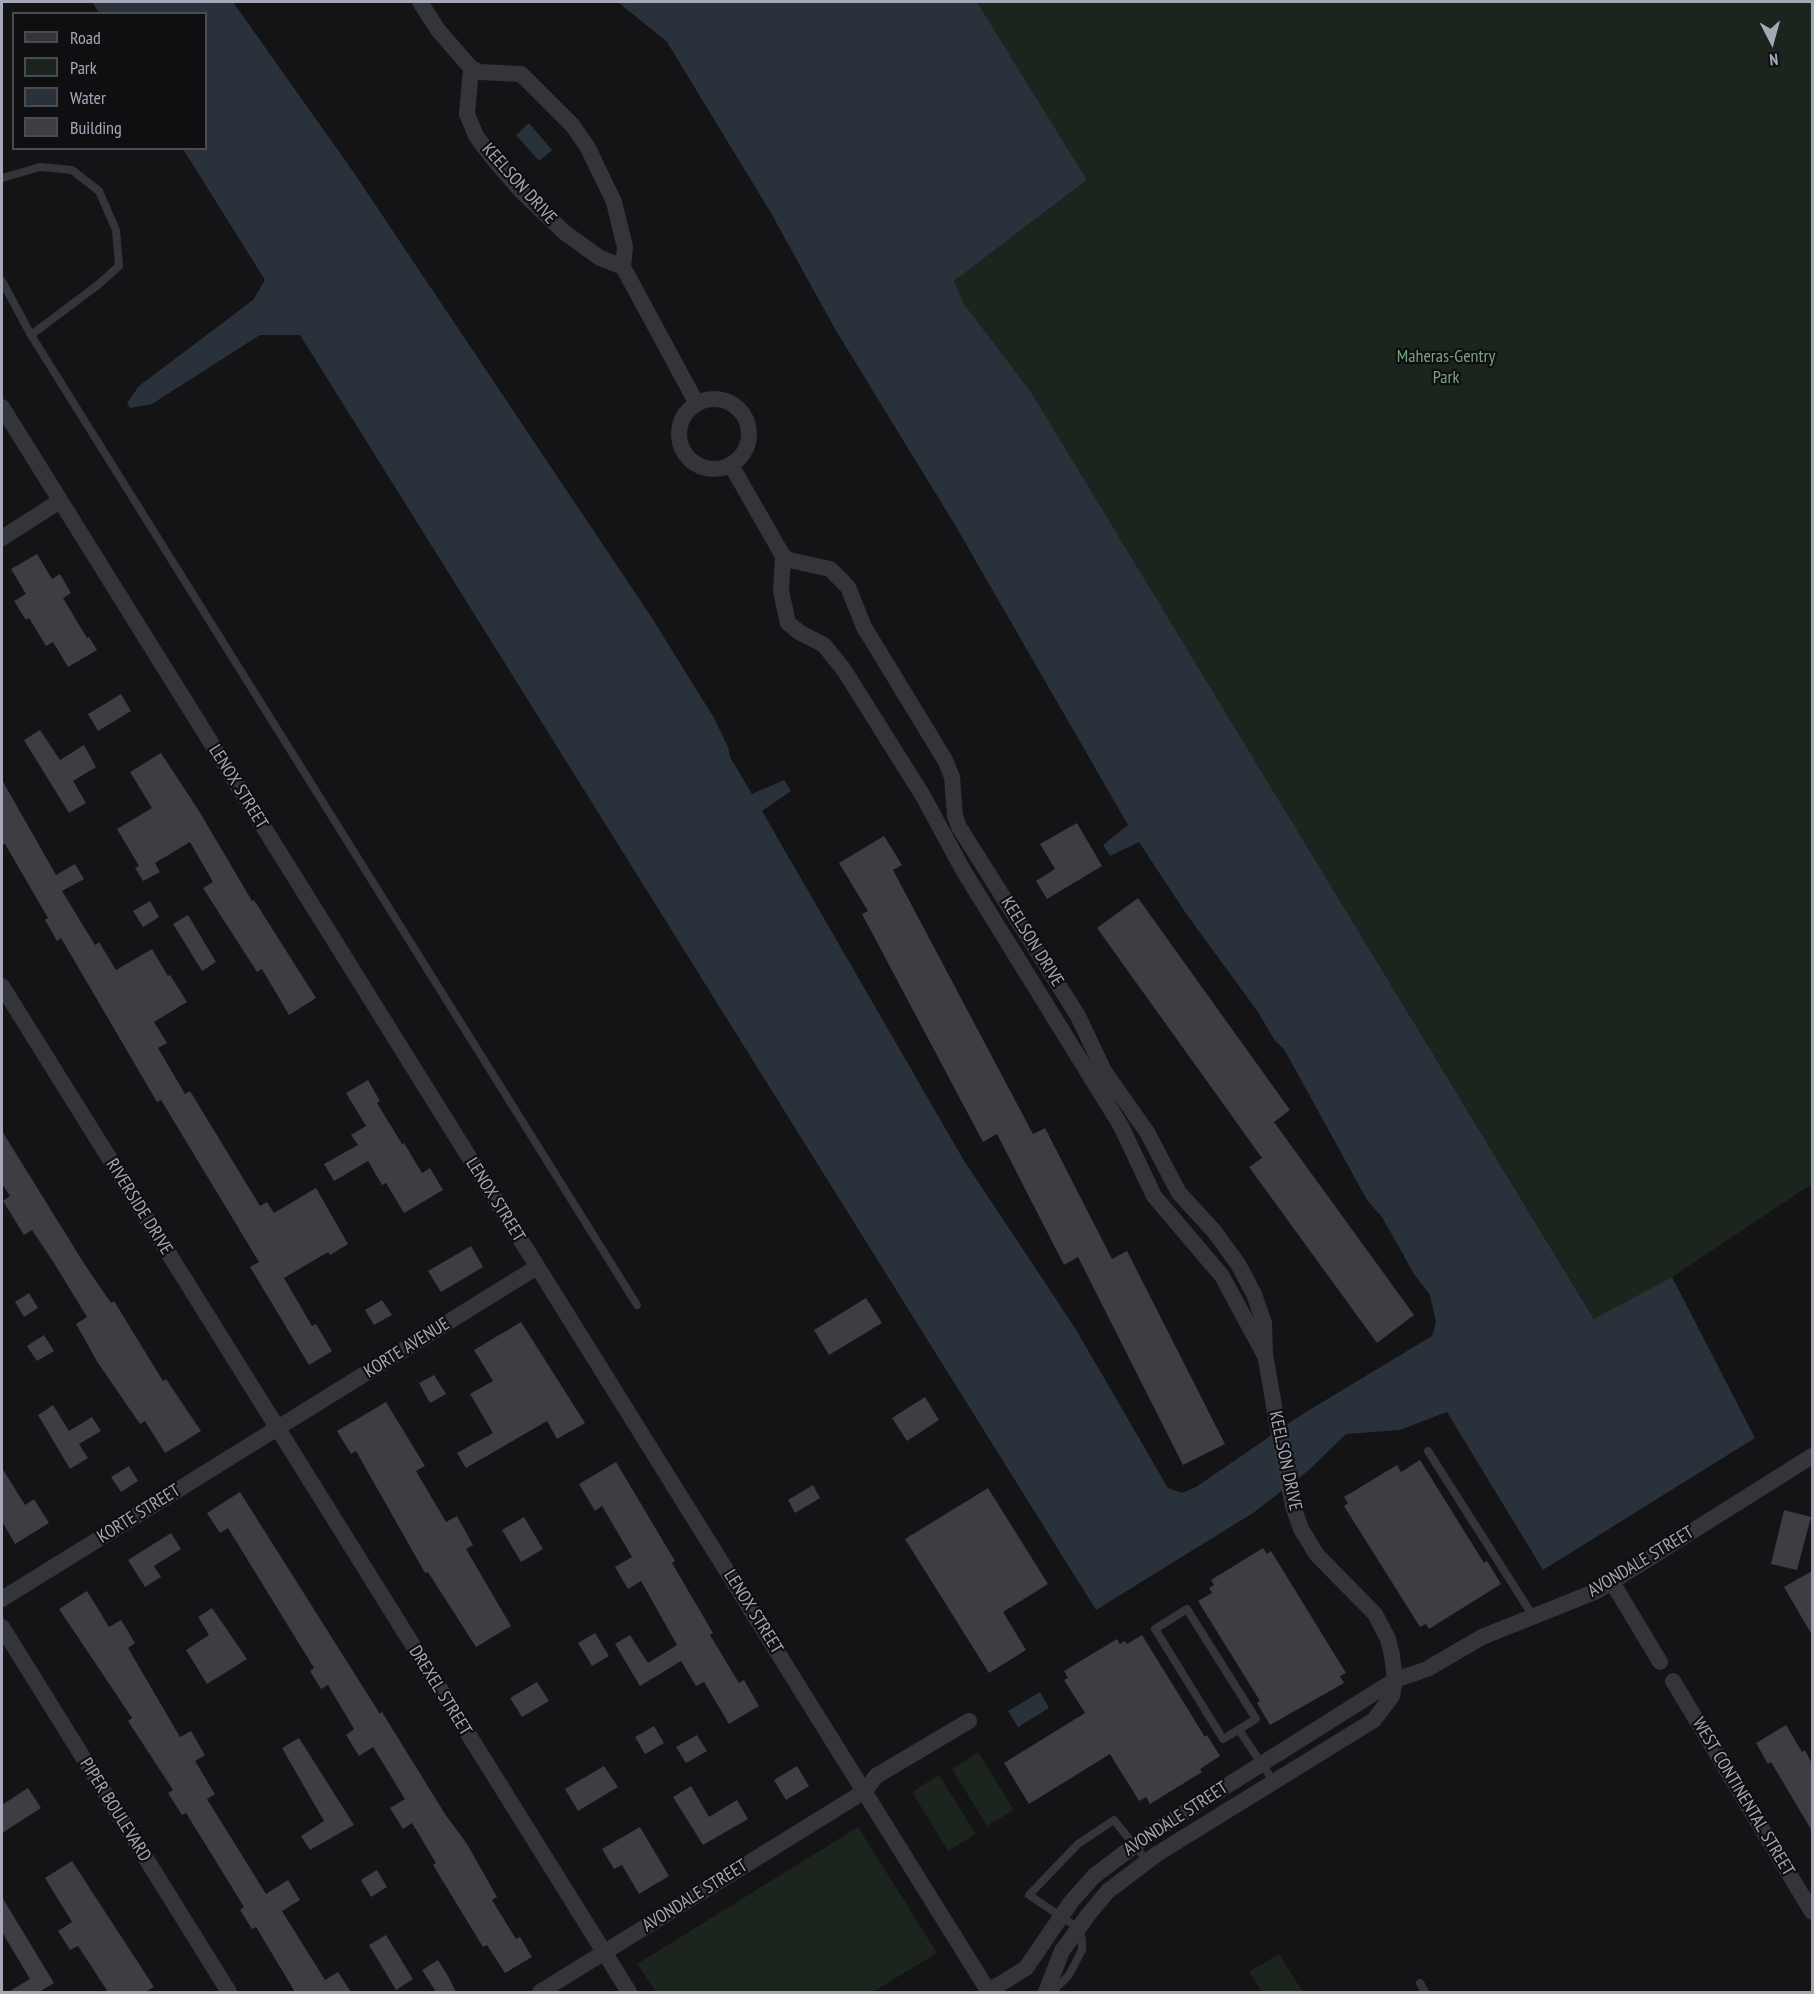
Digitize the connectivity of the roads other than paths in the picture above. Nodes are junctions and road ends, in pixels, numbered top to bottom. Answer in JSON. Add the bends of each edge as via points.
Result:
{"nodes":[{"id":1,"x":420,"y":2,"type":"edge"},
{"id":2,"x":471,"y":68,"type":"junction"},
{"id":3,"x":2,"y":178,"type":"edge"},
{"id":4,"x":623,"y":267,"type":"junction"},
{"id":5,"x":2,"y":281,"type":"edge"},
{"id":6,"x":31,"y":335,"type":"junction"},
{"id":7,"x":697,"y":404,"type":"junction"},
{"id":8,"x":2,"y":407,"type":"edge"},
{"id":9,"x":730,"y":465,"type":"junction"},
{"id":10,"x":60,"y":501,"type":"junction"},
{"id":11,"x":2,"y":538,"type":"edge"},
{"id":12,"x":783,"y":556,"type":"junction"},
{"id":13,"x":2,"y":986,"type":"edge"},
{"id":14,"x":537,"y":1267,"type":"junction"},
{"id":15,"x":637,"y":1305,"type":"dead end"},
{"id":16,"x":1264,"y":1354,"type":"junction"},
{"id":17,"x":276,"y":1428,"type":"junction"},
{"id":18,"x":1428,"y":1451,"type":"dead end"},
{"id":19,"x":1812,"y":1456,"type":"edge"},
{"id":20,"x":1612,"y":1582,"type":"junction"},
{"id":21,"x":2,"y":1599,"type":"edge"},
{"id":22,"x":1533,"y":1616,"type":"junction"},
{"id":23,"x":2,"y":1628,"type":"edge"},
{"id":24,"x":1660,"y":1662,"type":"dead end"},
{"id":25,"x":1395,"y":1680,"type":"junction"},
{"id":26,"x":1673,"y":1681,"type":"dead end"},
{"id":27,"x":1333,"y":1720,"type":"junction"},
{"id":28,"x":969,"y":1721,"type":"dead end"},
{"id":29,"x":1239,"y":1730,"type":"junction"},
{"id":30,"x":1343,"y":1739,"type":"junction"},
{"id":31,"x":1262,"y":1764,"type":"junction"},
{"id":32,"x":1274,"y":1782,"type":"junction"},
{"id":33,"x":865,"y":1791,"type":"junction"},
{"id":34,"x":1190,"y":1810,"type":"junction"},
{"id":35,"x":1200,"y":1827,"type":"junction"},
{"id":36,"x":1134,"y":1845,"type":"junction"},
{"id":37,"x":1147,"y":1861,"type":"junction"},
{"id":38,"x":1812,"y":1912,"type":"edge"},
{"id":39,"x":1061,"y":1916,"type":"junction"},
{"id":40,"x":1078,"y":1928,"type":"junction"},
{"id":41,"x":604,"y":1953,"type":"junction"},
{"id":42,"x":1034,"y":1958,"type":"junction"},
{"id":43,"x":1056,"y":1969,"type":"junction"},
{"id":44,"x":1420,"y":1983,"type":"dead end"},
{"id":45,"x":229,"y":1992,"type":"edge"},
{"id":46,"x":540,"y":1992,"type":"edge"},
{"id":47,"x":629,"y":1992,"type":"edge"},
{"id":48,"x":989,"y":1992,"type":"edge"},
{"id":49,"x":1046,"y":1992,"type":"edge"},
{"id":50,"x":1052,"y":1992,"type":"edge"},
{"id":51,"x":1425,"y":1992,"type":"edge"}],
"edges":[{"from":1,"to":2,"type":"street"},
{"from":2,"to":4,"type":"street","name":"KEELSON DRIVE","via":[[467,114],[476,136],[491,156],[564,232],[600,258]]},
{"from":2,"to":4,"type":"street","via":[[521,74],[573,126],[614,202],[625,247]]},
{"from":3,"to":6,"type":"lane","via":[[40,167],[72,170],[99,191],[116,230],[119,266]]},
{"from":4,"to":7,"type":"street"},
{"from":5,"to":6,"type":"lane"},
{"from":6,"to":15,"type":"lane"},
{"from":7,"to":9,"type":"street","via":[[679,427],[683,451],[688,459],[704,468]]},
{"from":7,"to":9,"type":"street","via":[[725,401],[744,417],[747,444]]},
{"from":8,"to":10,"type":"street","name":"LENOX STREET"},
{"from":9,"to":12,"type":"street"},
{"from":10,"to":11,"type":"street"},
{"from":10,"to":14,"type":"street","name":"LENOX STREET"},
{"from":12,"to":16,"type":"street","name":"KEELSON DRIVE","via":[[782,591],[788,623],[824,645],[844,670],[1121,1126],[1154,1196],[1222,1276]]},
{"from":12,"to":16,"type":"street","name":"KEELSON DRIVE","via":[[830,569],[848,587],[864,627],[945,760],[959,827],[1078,1016],[1104,1071],[1147,1132],[1179,1193],[1228,1248],[1244,1274],[1264,1323]]},
{"from":13,"to":17,"type":"street","name":"RIVERSIDE DRIVE"},
{"from":14,"to":17,"type":"street","name":"KORTE AVENUE"},
{"from":14,"to":33,"type":"street","name":"LENOX STREET"},
{"from":16,"to":25,"type":"street","name":"KEELSON DRIVE","via":[[1293,1506],[1301,1529],[1317,1554],[1375,1614],[1388,1639]]},
{"from":17,"to":21,"type":"street","name":"KORTE STREET"},
{"from":17,"to":41,"type":"street","name":"DREXEL STREET"},
{"from":18,"to":22,"type":"lane"},
{"from":19,"to":20,"type":"street","name":"AVONDALE STREET"},
{"from":20,"to":22,"type":"street","name":"AVONDALE STREET"},
{"from":20,"to":24,"type":"street"},
{"from":22,"to":25,"type":"street","name":"AVONDALE STREET","via":[[1482,1637],[1427,1669]]},
{"from":23,"to":45,"type":"street","name":"PIPER BOULEVARD"},
{"from":25,"to":27,"type":"street","name":"AVONDALE STREET"},
{"from":25,"to":30,"type":"street","name":"AVONDALE STREET","via":[[1386,1707],[1374,1720]]},
{"from":26,"to":38,"type":"street","name":"WEST CONTINENTAL STREET"},
{"from":27,"to":30,"type":"street"},
{"from":27,"to":31,"type":"street","name":"AVONDALE STREET"},
{"from":28,"to":33,"type":"street","name":"AVONDALE STREET","via":[[876,1776]]},
{"from":29,"to":29,"type":"lane","via":[[1223,1739],[1155,1629],[1187,1609],[1256,1719]]},
{"from":29,"to":31,"type":"lane"},
{"from":30,"to":32,"type":"street","name":"AVONDALE STREET"},
{"from":31,"to":32,"type":"lane"},
{"from":31,"to":34,"type":"street","name":"AVONDALE STREET"},
{"from":32,"to":35,"type":"street","name":"AVONDALE STREET"},
{"from":33,"to":41,"type":"street","name":"AVONDALE STREET"},
{"from":33,"to":48,"type":"street","name":"LENOX STREET"},
{"from":34,"to":35,"type":"street"},
{"from":34,"to":36,"type":"street","name":"AVONDALE STREET"},
{"from":35,"to":37,"type":"street","name":"AVONDALE STREET"},
{"from":36,"to":37,"type":"lane"},
{"from":36,"to":39,"type":"street","name":"AVONDALE STREET","via":[[1094,1876]]},
{"from":36,"to":39,"type":"lane","via":[[1114,1820],[1078,1844],[1050,1870],[1029,1895]]},
{"from":37,"to":40,"type":"street","name":"AVONDALE STREET","via":[[1108,1892]]},
{"from":39,"to":40,"type":"lane"},
{"from":39,"to":42,"type":"street","name":"AVONDALE STREET"},
{"from":40,"to":43,"type":"street","name":"AVONDALE STREET","via":[[1062,1950]]},
{"from":40,"to":50,"type":"lane","via":[[1082,1950],[1070,1975]]},
{"from":41,"to":46,"type":"street","name":"AVONDALE STREET"},
{"from":41,"to":47,"type":"street","name":"DREXEL STREET"},
{"from":42,"to":43,"type":"street"},
{"from":42,"to":48,"type":"street","name":"AVONDALE STREET","via":[[1026,1968]]},
{"from":43,"to":49,"type":"street","name":"AVONDALE STREET"},
{"from":44,"to":51,"type":"lane"}]}
